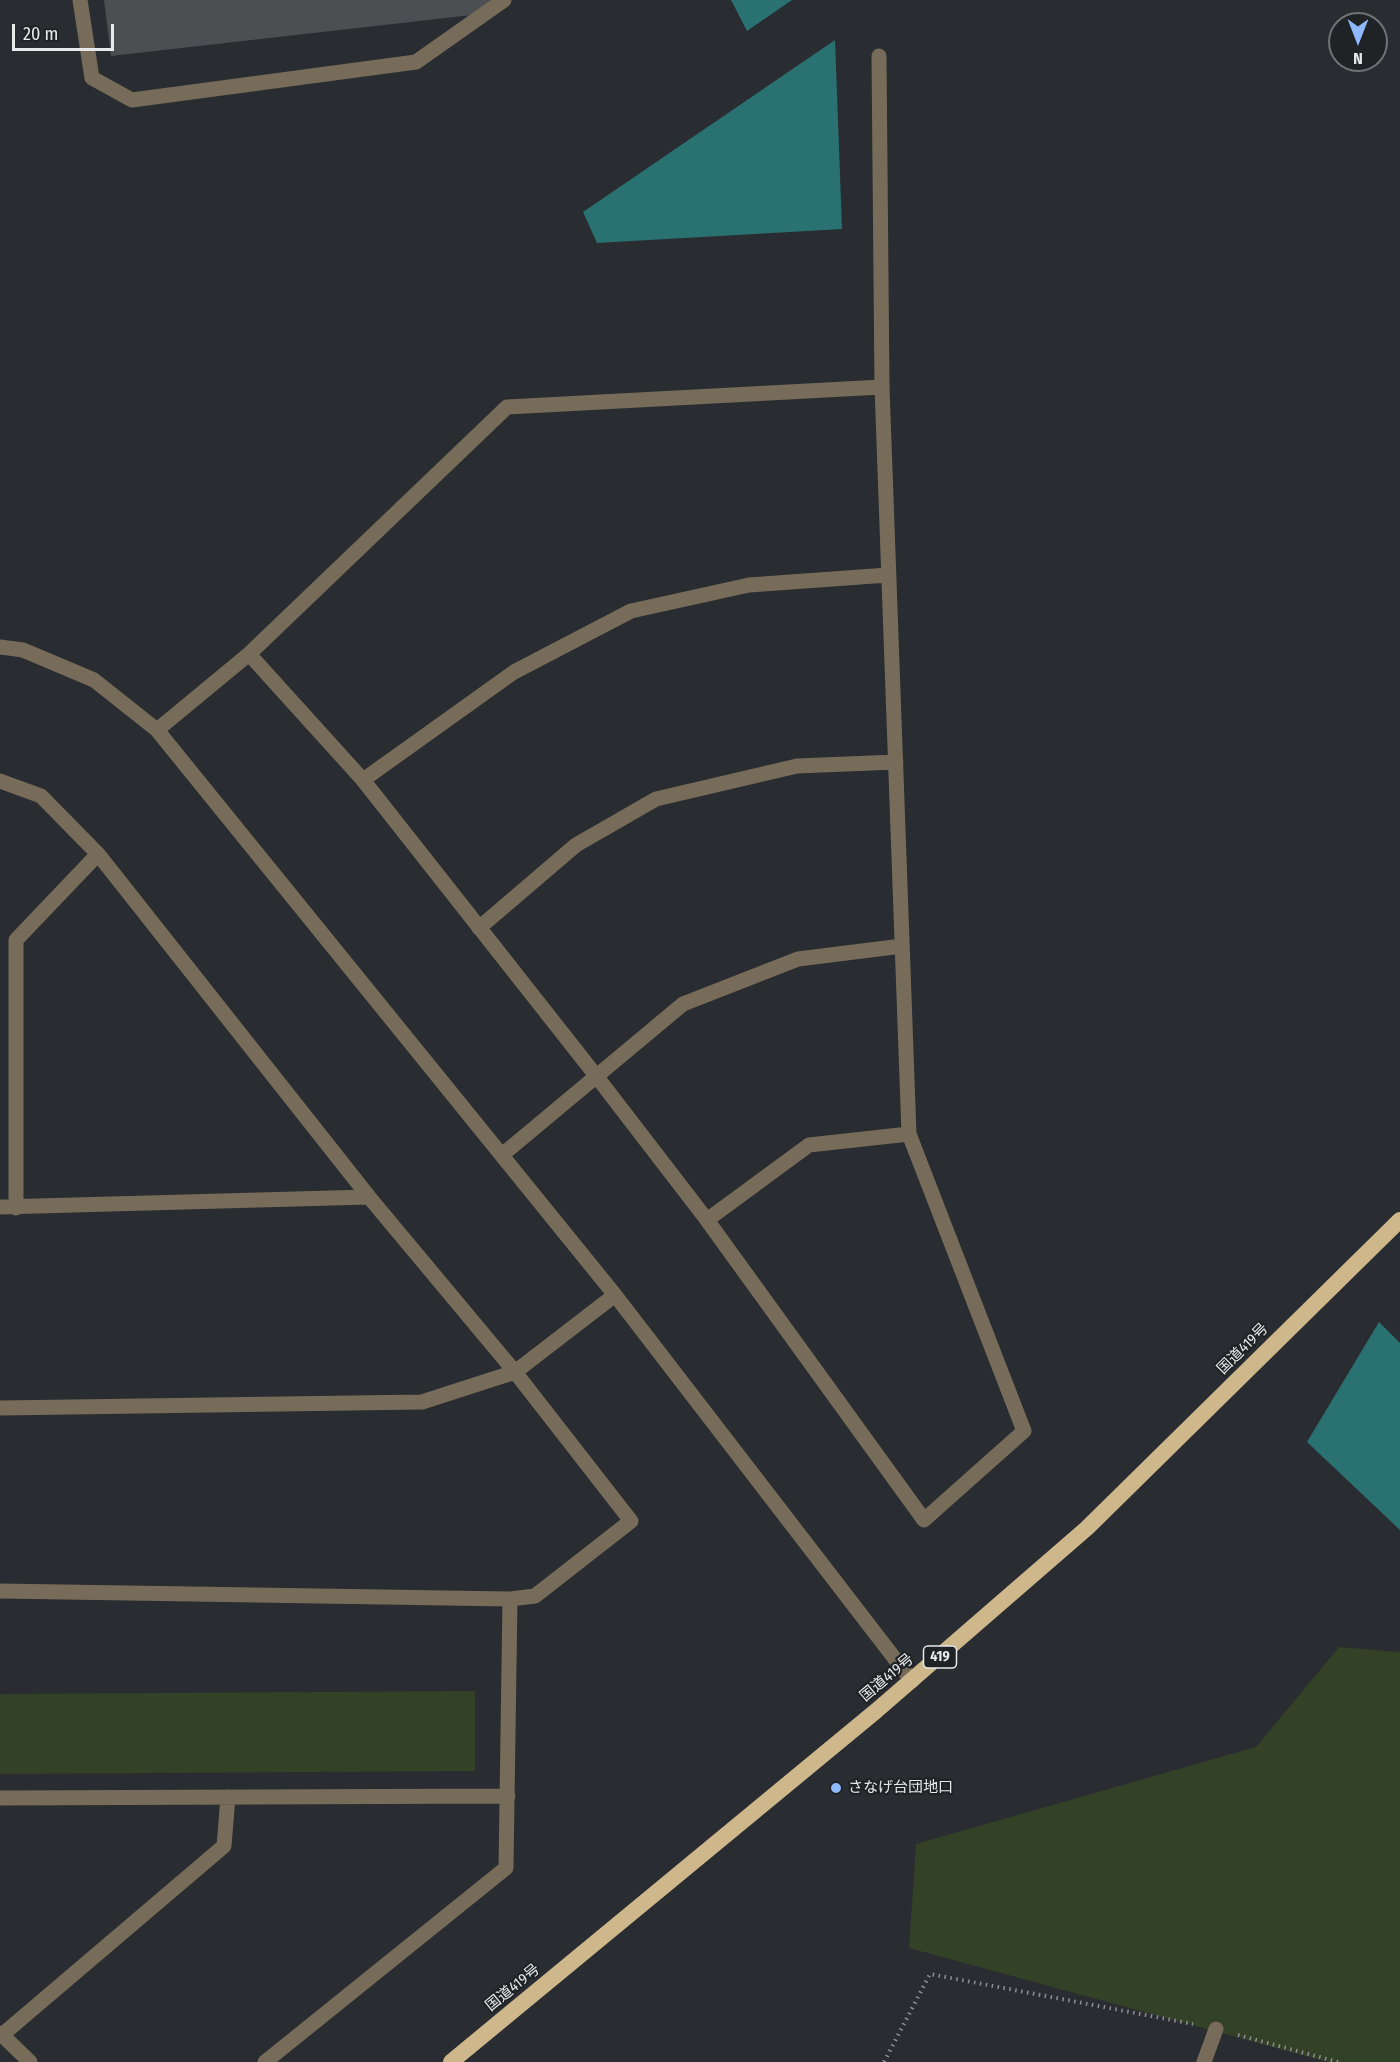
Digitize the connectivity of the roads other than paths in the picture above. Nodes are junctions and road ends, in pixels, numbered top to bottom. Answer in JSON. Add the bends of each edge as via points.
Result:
{"nodes":[{"id":1,"x":80,"y":0,"type":"edge"},
{"id":2,"x":504,"y":0,"type":"edge"},
{"id":3,"x":879,"y":56,"type":"dead end"},
{"id":4,"x":882,"y":387,"type":"junction"},
{"id":5,"x":888,"y":574,"type":"junction"},
{"id":6,"x":0,"y":647,"type":"edge"},
{"id":7,"x":249,"y":654,"type":"junction"},
{"id":8,"x":157,"y":730,"type":"junction"},
{"id":9,"x":896,"y":762,"type":"junction"},
{"id":10,"x":363,"y":780,"type":"junction"},
{"id":11,"x":0,"y":781,"type":"edge"},
{"id":12,"x":98,"y":854,"type":"junction"},
{"id":13,"x":479,"y":928,"type":"junction"},
{"id":14,"x":902,"y":946,"type":"junction"},
{"id":15,"x":597,"y":1077,"type":"junction"},
{"id":16,"x":909,"y":1134,"type":"junction"},
{"id":17,"x":502,"y":1155,"type":"junction"},
{"id":18,"x":369,"y":1197,"type":"junction"},
{"id":19,"x":0,"y":1208,"type":"edge"},
{"id":20,"x":16,"y":1208,"type":"junction"},
{"id":21,"x":707,"y":1220,"type":"junction"},
{"id":22,"x":1400,"y":1220,"type":"edge"},
{"id":23,"x":615,"y":1295,"type":"junction"},
{"id":24,"x":515,"y":1372,"type":"junction"},
{"id":25,"x":0,"y":1408,"type":"edge"},
{"id":26,"x":0,"y":1592,"type":"edge"},
{"id":27,"x":510,"y":1599,"type":"junction"},
{"id":28,"x":912,"y":1681,"type":"junction"},
{"id":29,"x":508,"y":1796,"type":"junction"},
{"id":30,"x":228,"y":1797,"type":"junction"},
{"id":31,"x":0,"y":1798,"type":"edge"},
{"id":32,"x":1216,"y":2029,"type":"road end"},
{"id":33,"x":1,"y":2034,"type":"edge"},
{"id":34,"x":30,"y":2062,"type":"edge"},
{"id":35,"x":265,"y":2062,"type":"edge"},
{"id":36,"x":451,"y":2062,"type":"edge"},
{"id":37,"x":1204,"y":2062,"type":"edge"}],
"edges":[{"from":1,"to":2,"type":"street","via":[[92,78],[132,100],[416,62]]},
{"from":3,"to":4,"type":"street"},
{"from":4,"to":5,"type":"street"},
{"from":4,"to":7,"type":"street","via":[[507,407]]},
{"from":5,"to":9,"type":"street"},
{"from":5,"to":10,"type":"street","via":[[749,585],[631,611],[514,672]]},
{"from":6,"to":8,"type":"street","via":[[23,650],[94,680]]},
{"from":7,"to":8,"type":"street"},
{"from":7,"to":10,"type":"street"},
{"from":8,"to":17,"type":"street"},
{"from":9,"to":13,"type":"street","via":[[797,766],[656,799],[576,845]]},
{"from":9,"to":14,"type":"street"},
{"from":10,"to":13,"type":"street"},
{"from":11,"to":12,"type":"street","via":[[41,796]]},
{"from":12,"to":18,"type":"street"},
{"from":12,"to":20,"type":"street","via":[[16,940]]},
{"from":13,"to":15,"type":"street"},
{"from":14,"to":15,"type":"street","via":[[798,959],[683,1004]]},
{"from":14,"to":16,"type":"street"},
{"from":15,"to":17,"type":"street"},
{"from":15,"to":21,"type":"street"},
{"from":16,"to":21,"type":"street","via":[[809,1145]]},
{"from":16,"to":21,"type":"street","via":[[1024,1431],[924,1520]]},
{"from":17,"to":23,"type":"street"},
{"from":18,"to":20,"type":"street"},
{"from":18,"to":24,"type":"street"},
{"from":19,"to":20,"type":"street"},
{"from":22,"to":28,"type":"highway","name":"国道419号","number":"419","via":[[1087,1528]]},
{"from":23,"to":24,"type":"street"},
{"from":23,"to":28,"type":"street"},
{"from":24,"to":25,"type":"street","via":[[422,1402]]},
{"from":24,"to":27,"type":"street","via":[[631,1521],[535,1596]]},
{"from":26,"to":27,"type":"street"},
{"from":27,"to":29,"type":"street"},
{"from":28,"to":36,"type":"highway","name":"国道419号","number":"419"},
{"from":29,"to":30,"type":"street"},
{"from":29,"to":35,"type":"street","via":[[506,1868]]},
{"from":30,"to":31,"type":"street"},
{"from":30,"to":33,"type":"street","via":[[224,1846]]},
{"from":32,"to":37,"type":"street"},
{"from":33,"to":34,"type":"street"}]}
